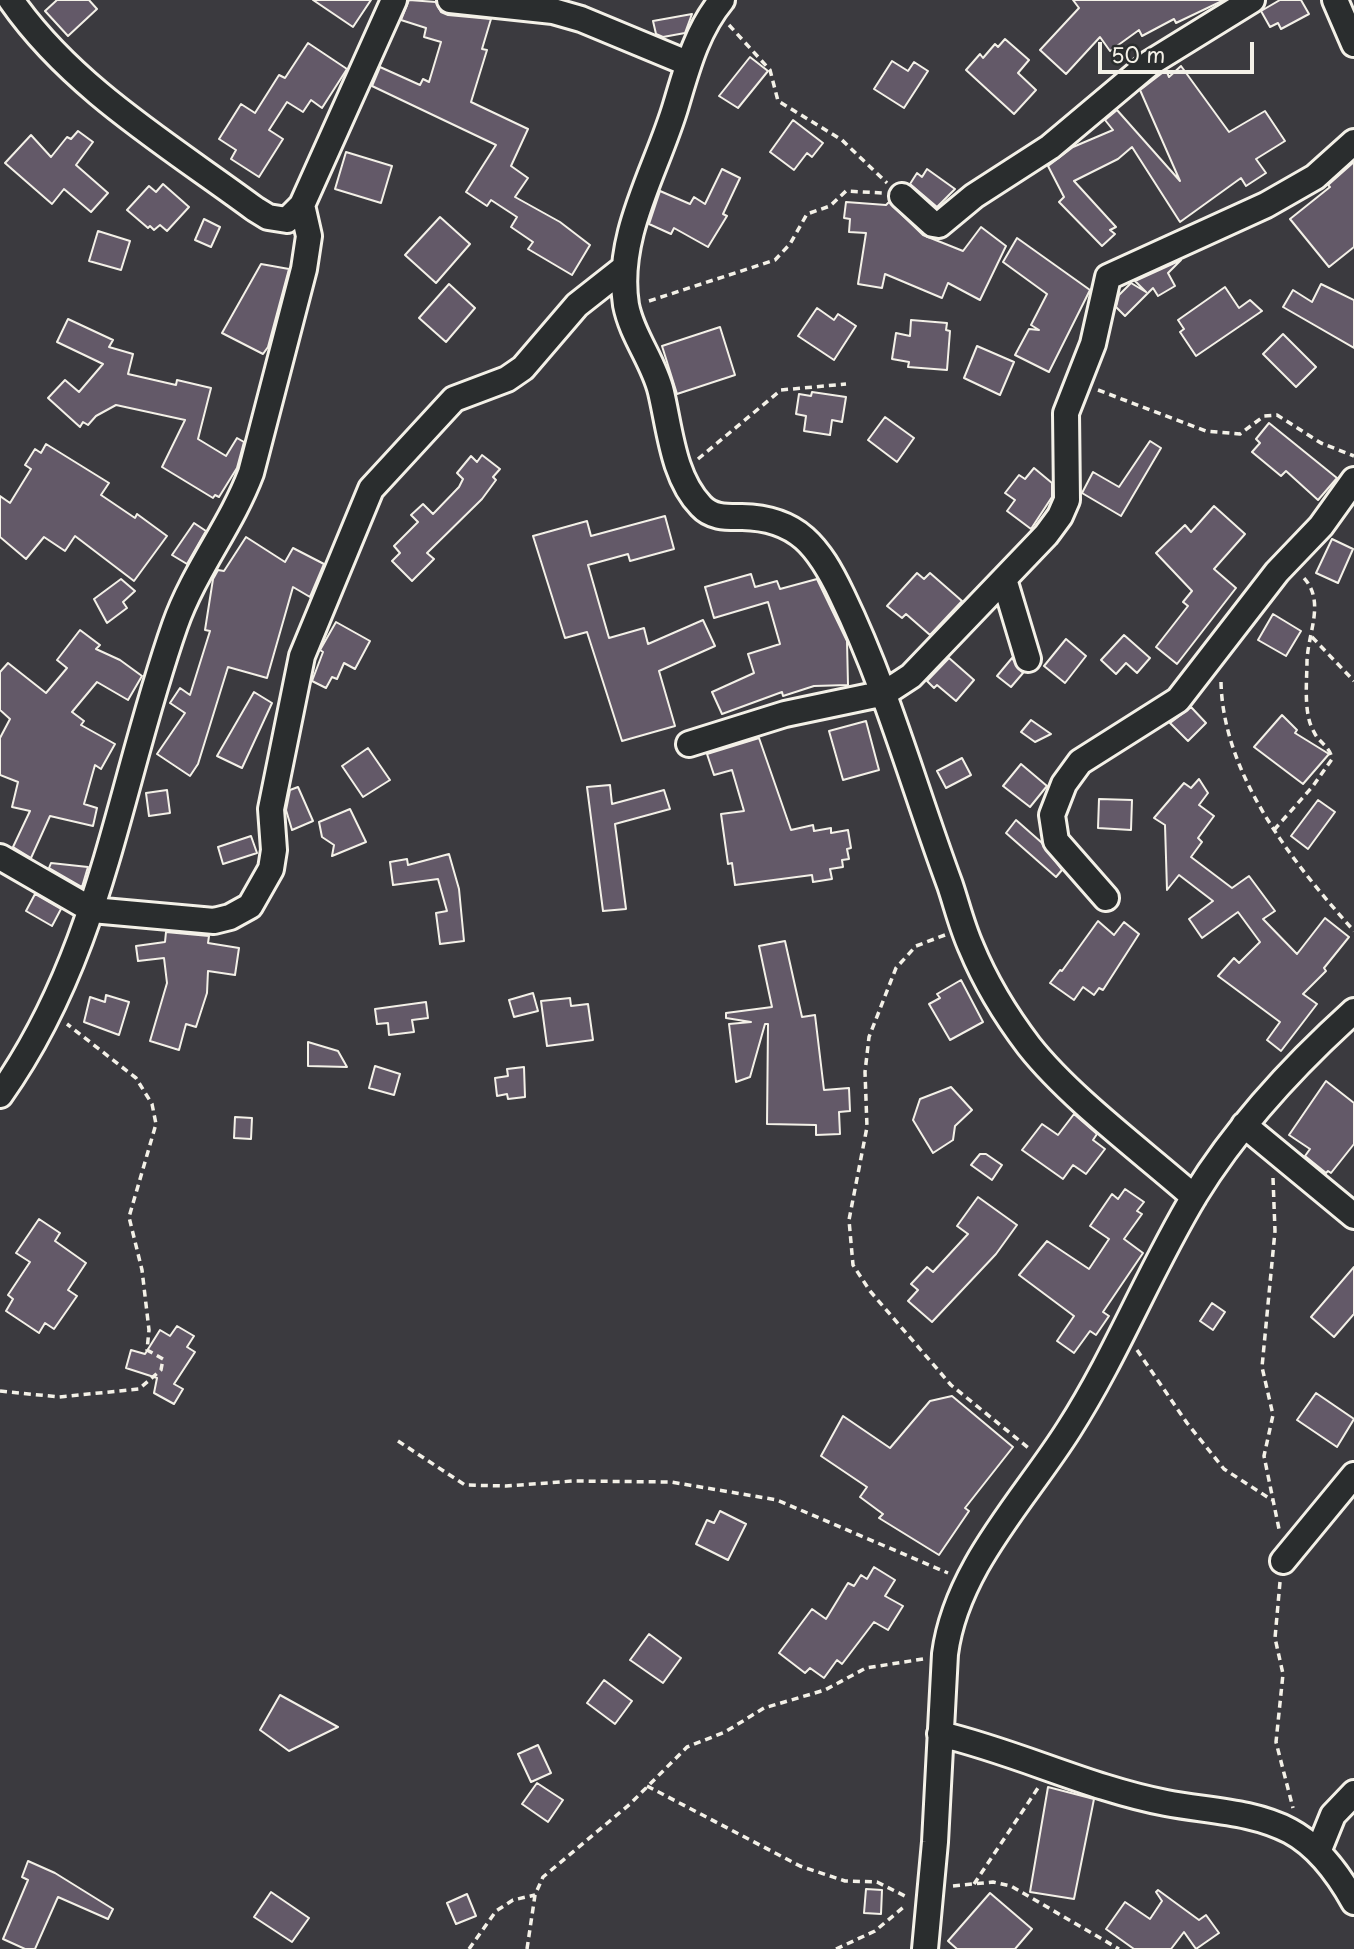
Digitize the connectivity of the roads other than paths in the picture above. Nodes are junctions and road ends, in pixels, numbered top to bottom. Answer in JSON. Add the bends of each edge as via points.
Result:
{"nodes":[{"id":1,"x":11,"y":0,"type":"edge"},
{"id":2,"x":394,"y":0,"type":"edge"},
{"id":3,"x":450,"y":0,"type":"edge"},
{"id":4,"x":1252,"y":0,"type":"edge"},
{"id":5,"x":1335,"y":0,"type":"edge"},
{"id":6,"x":718,"y":5,"type":"edge"},
{"id":7,"x":1354,"y":44,"type":"edge"},
{"id":8,"x":687,"y":63,"type":"junction"},
{"id":9,"x":1354,"y":142,"type":"edge"},
{"id":10,"x":902,"y":196,"type":"road end"},
{"id":11,"x":302,"y":205,"type":"junction"},
{"id":12,"x":624,"y":268,"type":"junction"},
{"id":13,"x":1354,"y":480,"type":"edge"},
{"id":14,"x":1004,"y":579,"type":"junction"},
{"id":15,"x":1028,"y":659,"type":"dead end"},
{"id":16,"x":886,"y":693,"type":"junction"},
{"id":17,"x":689,"y":744,"type":"dead end"},
{"id":18,"x":0,"y":857,"type":"edge"},
{"id":19,"x":1106,"y":898,"type":"dead end"},
{"id":20,"x":92,"y":910,"type":"junction"},
{"id":21,"x":1354,"y":1011,"type":"edge"},
{"id":22,"x":0,"y":1094,"type":"edge"},
{"id":23,"x":1244,"y":1125,"type":"junction"},
{"id":24,"x":1194,"y":1197,"type":"junction"},
{"id":25,"x":1354,"y":1216,"type":"edge"},
{"id":26,"x":1354,"y":1475,"type":"edge"},
{"id":27,"x":1283,"y":1561,"type":"road end"},
{"id":28,"x":940,"y":1734,"type":"junction"},
{"id":29,"x":1354,"y":1793,"type":"edge"},
{"id":30,"x":1312,"y":1846,"type":"junction"},
{"id":31,"x":1354,"y":1902,"type":"edge"},
{"id":32,"x":925,"y":1949,"type":"edge"}],
"edges":[{"from":1,"to":11,"type":"street","via":[[58,58],[100,94],[255,209],[286,220]]},
{"from":2,"to":11,"type":"street"},
{"from":3,"to":8,"type":"street","via":[[553,11]]},
{"from":4,"to":10,"type":"street","via":[[1150,62],[1050,147],[939,225]]},
{"from":5,"to":7,"type":"street"},
{"from":6,"to":8,"type":"street"},
{"from":8,"to":12,"type":"street","via":[[631,228]]},
{"from":9,"to":14,"type":"street","via":[[1315,177],[1266,205],[1113,273],[1107,281],[1093,344],[1066,413],[1064,510]]},
{"from":11,"to":20,"type":"street","via":[[309,236],[304,269],[251,473],[176,623]]},
{"from":12,"to":16,"type":"street","via":[[627,307],[660,386],[680,474],[699,504],[713,514],[772,520],[806,539],[831,571]]},
{"from":12,"to":20,"type":"street","via":[[577,305],[523,368],[454,399],[370,489],[302,656],[271,809],[271,869],[250,906],[224,920]]},
{"from":13,"to":19,"type":"street","via":[[1178,700],[1080,762],[1064,783],[1052,816],[1056,841]]},
{"from":14,"to":15,"type":"street"},
{"from":14,"to":16,"type":"street","via":[[911,676]]},
{"from":16,"to":17,"type":"street","via":[[785,714]]},
{"from":16,"to":24,"type":"street","via":[[963,928],[999,999],[1046,1066]]},
{"from":18,"to":20,"type":"street"},
{"from":20,"to":22,"type":"street","via":[[51,1012]]},
{"from":21,"to":23,"type":"street","via":[[1304,1055]]},
{"from":23,"to":24,"type":"street"},
{"from":23,"to":25,"type":"street"},
{"from":24,"to":28,"type":"street","via":[[1125,1331],[969,1582],[948,1633]]},
{"from":26,"to":27,"type":"street"},
{"from":28,"to":30,"type":"street","via":[[993,1746],[1166,1803],[1249,1817],[1287,1830]]},
{"from":28,"to":32,"type":"street"},
{"from":29,"to":30,"type":"street"},
{"from":30,"to":31,"type":"street"}]}
